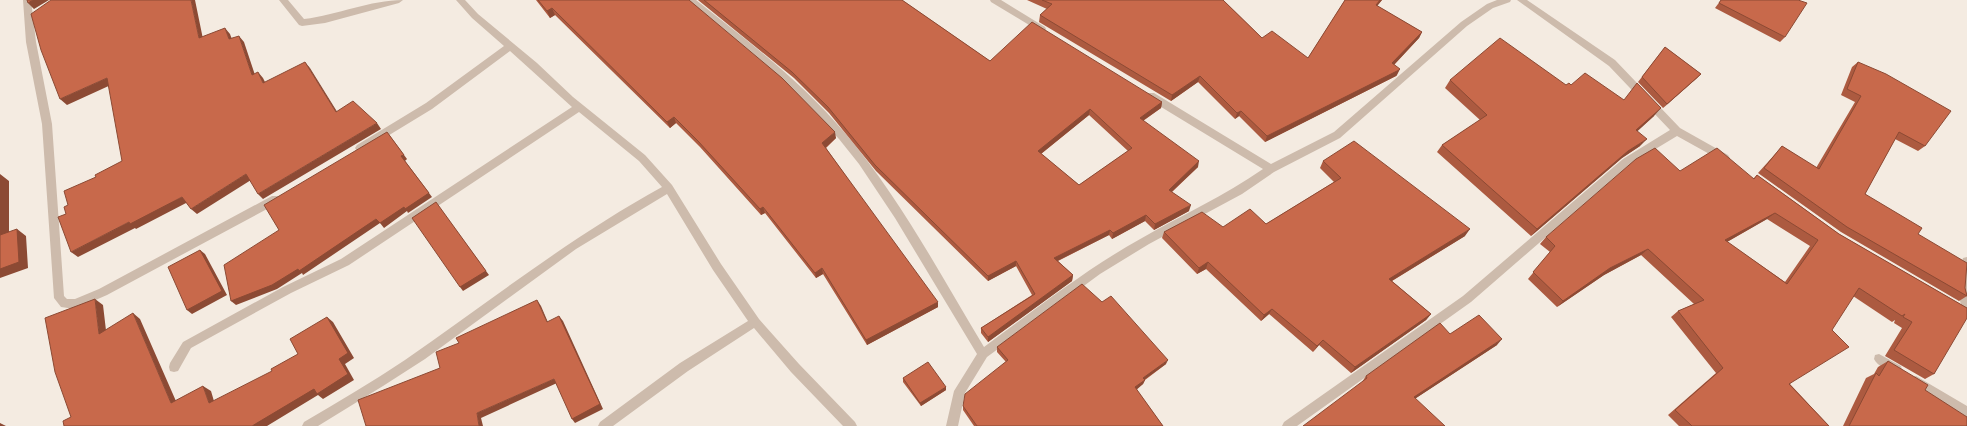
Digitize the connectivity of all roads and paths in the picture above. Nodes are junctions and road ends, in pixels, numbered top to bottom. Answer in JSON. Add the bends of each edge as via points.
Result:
{"nodes":[{"id":1,"x":27,"y":0,"type":"edge"},
{"id":2,"x":283,"y":0,"type":"edge"},
{"id":3,"x":399,"y":0,"type":"edge"},
{"id":4,"x":460,"y":0,"type":"edge"},
{"id":5,"x":690,"y":0,"type":"edge"},
{"id":6,"x":994,"y":0,"type":"edge"},
{"id":7,"x":1507,"y":0,"type":"edge"},
{"id":8,"x":1521,"y":0,"type":"edge"},
{"id":9,"x":1053,"y":36,"type":"edge"},
{"id":10,"x":511,"y":46,"type":"junction"},
{"id":11,"x":1140,"y":89,"type":"edge"},
{"id":12,"x":579,"y":107,"type":"junction"},
{"id":13,"x":1677,"y":131,"type":"junction"},
{"id":14,"x":348,"y":155,"type":"edge"},
{"id":15,"x":1734,"y":164,"type":"edge"},
{"id":16,"x":1271,"y":169,"type":"junction"},
{"id":17,"x":669,"y":188,"type":"junction"},
{"id":18,"x":287,"y":192,"type":"edge"},
{"id":19,"x":1967,"y":261,"type":"edge"},
{"id":20,"x":1953,"y":305,"type":"edge"},
{"id":21,"x":1967,"y":306,"type":"edge"},
{"id":22,"x":1967,"y":313,"type":"edge"},
{"id":23,"x":754,"y":322,"type":"junction"},
{"id":24,"x":983,"y":354,"type":"junction"},
{"id":25,"x":1880,"y":359,"type":"dead end"},
{"id":26,"x":174,"y":367,"type":"dead end"},
{"id":27,"x":1967,"y":412,"type":"edge"},
{"id":28,"x":308,"y":426,"type":"edge"},
{"id":29,"x":604,"y":426,"type":"edge"},
{"id":30,"x":851,"y":426,"type":"edge"},
{"id":31,"x":952,"y":426,"type":"edge"},
{"id":32,"x":1288,"y":426,"type":"edge"}],
"edges":[{"from":1,"to":18,"type":"street","via":[[32,17],[31,42],[47,124],[60,298],[65,304],[75,304],[103,292]]},
{"from":2,"to":3,"type":"street","via":[[302,23],[325,20]]},
{"from":4,"to":10,"type":"street"},
{"from":5,"to":24,"type":"street","via":[[800,90],[842,136],[886,196]]},
{"from":6,"to":9,"type":"street"},
{"from":7,"to":16,"type":"street","via":[[1490,6],[1464,24],[1337,135]]},
{"from":8,"to":13,"type":"street","via":[[1612,63]]},
{"from":10,"to":12,"type":"street"},
{"from":10,"to":14,"type":"street","via":[[429,106]]},
{"from":11,"to":16,"type":"street"},
{"from":12,"to":17,"type":"street","via":[[642,158]]},
{"from":12,"to":26,"type":"street","via":[[345,262],[187,345]]},
{"from":13,"to":15,"type":"street"},
{"from":13,"to":32,"type":"street","via":[[1626,162],[1467,299]]},
{"from":16,"to":24,"type":"street","via":[[1239,191],[1144,241],[1096,271]]},
{"from":17,"to":23,"type":"street"},
{"from":17,"to":28,"type":"street","via":[[556,256],[419,356]]},
{"from":19,"to":21,"type":"street","via":[[1964,293]]},
{"from":20,"to":22,"type":"street"},
{"from":23,"to":29,"type":"street","via":[[684,367]]},
{"from":23,"to":30,"type":"street"},
{"from":24,"to":31,"type":"street","via":[[960,391]]},
{"from":25,"to":27,"type":"street"}]}
